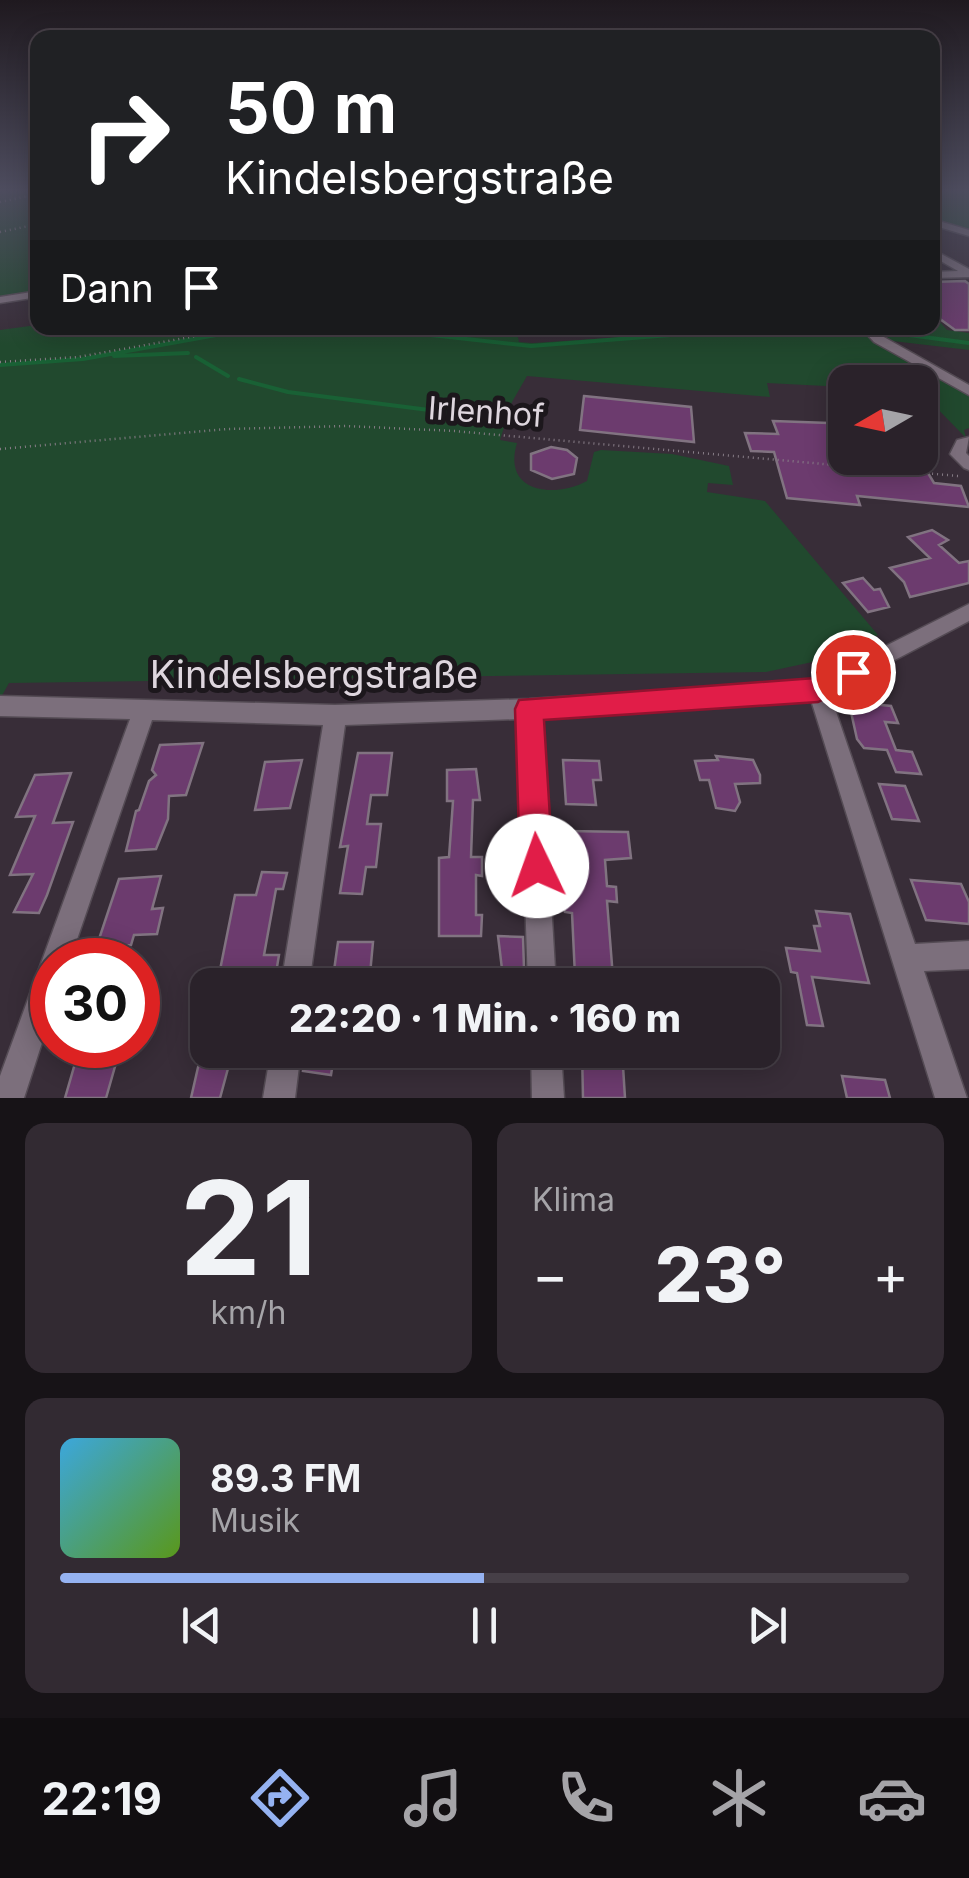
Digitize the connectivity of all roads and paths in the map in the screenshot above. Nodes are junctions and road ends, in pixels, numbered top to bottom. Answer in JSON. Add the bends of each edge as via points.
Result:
{"nodes":[{"id":1,"x":940,"y":257,"type":"edge"},
{"id":2,"x":969,"y":273,"type":"edge"},
{"id":3,"x":940,"y":275,"type":"edge"},
{"id":4,"x":30,"y":295,"type":"edge"},
{"id":5,"x":0,"y":300,"type":"edge"},
{"id":6,"x":201,"y":335,"type":"edge"},
{"id":7,"x":873,"y":335,"type":"edge"},
{"id":8,"x":0,"y":362,"type":"edge"},
{"id":9,"x":969,"y":378,"type":"edge"},
{"id":10,"x":952,"y":380,"type":"junction"},
{"id":11,"x":969,"y":392,"type":"edge"},
{"id":12,"x":969,"y":442,"type":"edge"},
{"id":13,"x":0,"y":449,"type":"edge"},
{"id":14,"x":969,"y":465,"type":"edge"},
{"id":15,"x":969,"y":477,"type":"edge"},
{"id":16,"x":969,"y":612,"type":"edge"},
{"id":17,"x":818,"y":690,"type":"junction"},
{"id":18,"x":0,"y":706,"type":"edge"},
{"id":19,"x":529,"y":709,"type":"junction"},
{"id":20,"x":144,"y":712,"type":"junction"},
{"id":21,"x":335,"y":715,"type":"junction"},
{"id":22,"x":64,"y":938,"type":"edge"},
{"id":23,"x":969,"y":955,"type":"edge"},
{"id":24,"x":907,"y":958,"type":"junction"},
{"id":25,"x":298,"y":968,"type":"edge"},
{"id":26,"x":541,"y":968,"type":"edge"},
{"id":27,"x":30,"y":1034,"type":"edge"},
{"id":28,"x":283,"y":1068,"type":"edge"},
{"id":29,"x":547,"y":1068,"type":"edge"},
{"id":30,"x":8,"y":1098,"type":"edge"},
{"id":31,"x":278,"y":1098,"type":"edge"},
{"id":32,"x":548,"y":1098,"type":"edge"},
{"id":33,"x":951,"y":1098,"type":"edge"}],
"edges":[{"from":1,"to":2,"type":"street"},
{"from":2,"to":3,"type":"street"},
{"from":4,"to":5,"type":"street"},
{"from":6,"to":8,"type":"path","via":[[78,357]]},
{"from":7,"to":10,"type":"street"},
{"from":9,"to":10,"type":"street"},
{"from":10,"to":11,"type":"street"},
{"from":12,"to":14,"type":"street","via":[[958,454]]},
{"from":13,"to":15,"type":"path","name":"Irlenhof","via":[[346,426]]},
{"from":16,"to":17,"type":"street","name":"Kindelsbergstraße"},
{"from":17,"to":19,"type":"street","name":"Kindelsbergstraße"},
{"from":17,"to":24,"type":"street"},
{"from":18,"to":20,"type":"street","name":"Kindelsbergstraße"},
{"from":19,"to":21,"type":"street","name":"Kindelsbergstraße"},
{"from":19,"to":26,"type":"street"},
{"from":20,"to":21,"type":"street","name":"Kindelsbergstraße"},
{"from":20,"to":22,"type":"street"},
{"from":21,"to":25,"type":"street"},
{"from":23,"to":24,"type":"street"},
{"from":24,"to":33,"type":"street"},
{"from":27,"to":30,"type":"street"},
{"from":28,"to":31,"type":"street"},
{"from":29,"to":32,"type":"street"}]}
